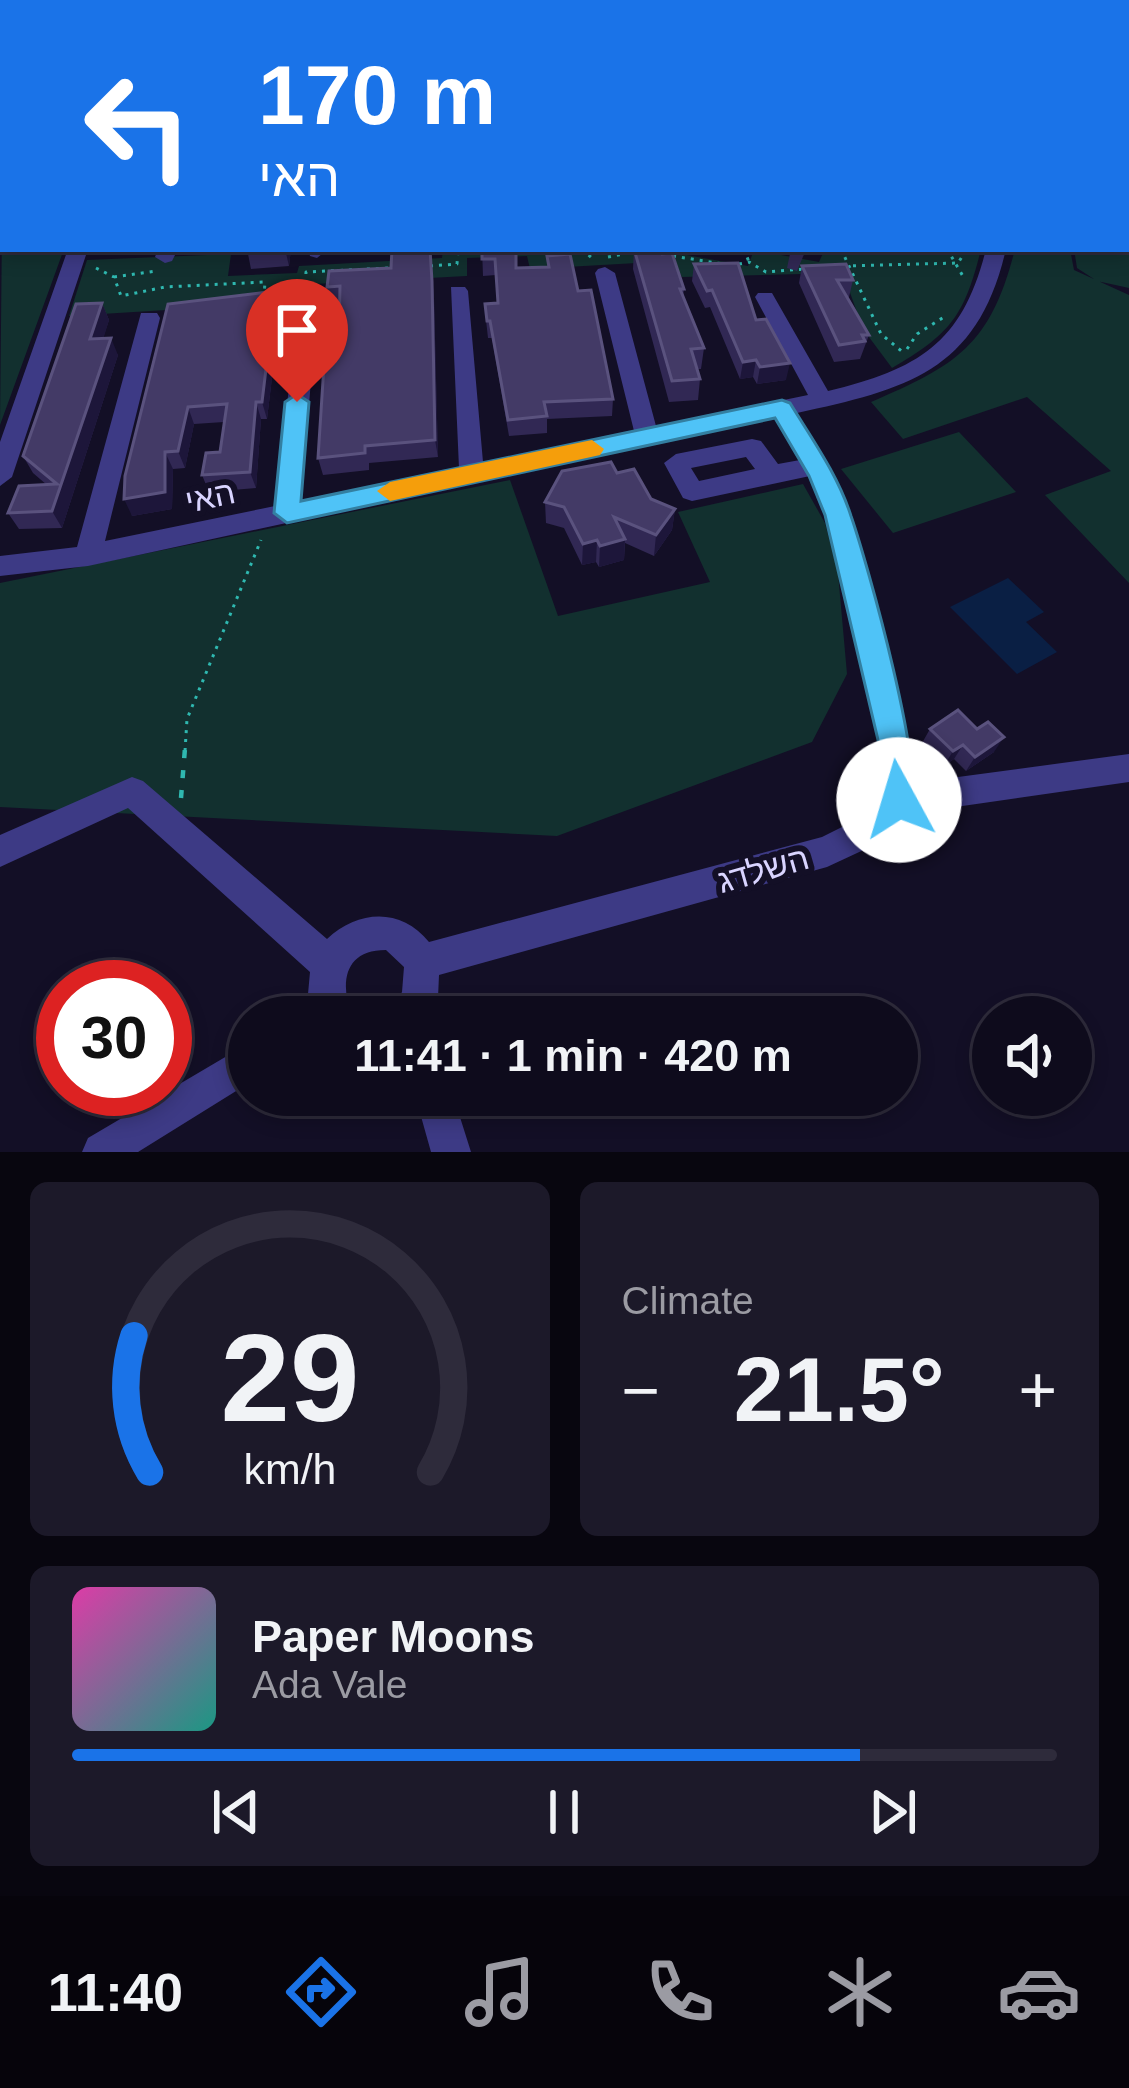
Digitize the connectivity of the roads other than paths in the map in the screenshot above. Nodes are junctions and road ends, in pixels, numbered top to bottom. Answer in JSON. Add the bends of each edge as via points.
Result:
{"nodes":[{"id":1,"x":995,"y":252,"type":"edge"},
{"id":2,"x":74,"y":259,"type":"edge"},
{"id":3,"x":604,"y":263,"type":"road end"},
{"id":4,"x":458,"y":291,"type":"dead end"},
{"id":5,"x":765,"y":297,"type":"dead end"},
{"id":6,"x":306,"y":308,"type":"dead end"},
{"id":7,"x":149,"y":318,"type":"dead end"},
{"id":8,"x":822,"y":400,"type":"junction"},
{"id":9,"x":782,"y":408,"type":"junction"},
{"id":10,"x":647,"y":437,"type":"junction"},
{"id":11,"x":815,"y":465,"type":"junction"},
{"id":12,"x":472,"y":474,"type":"junction"},
{"id":13,"x":773,"y":475,"type":"dead end"},
{"id":14,"x":0,"y":477,"type":"edge"},
{"id":15,"x":279,"y":515,"type":"junction"},
{"id":16,"x":88,"y":556,"type":"junction"},
{"id":17,"x":0,"y":566,"type":"edge"},
{"id":18,"x":1129,"y":768,"type":"edge"},
{"id":19,"x":899,"y":800,"type":"junction"},
{"id":20,"x":0,"y":851,"type":"edge"},
{"id":21,"x":422,"y":962,"type":"junction"},
{"id":22,"x":329,"y":965,"type":"junction"},
{"id":23,"x":325,"y":996,"type":"edge"},
{"id":24,"x":420,"y":996,"type":"edge"},
{"id":25,"x":228,"y":1075,"type":"edge"},
{"id":26,"x":440,"y":1116,"type":"edge"},
{"id":27,"x":102,"y":1152,"type":"edge"},
{"id":28,"x":451,"y":1152,"type":"edge"}],
"edges":[{"from":1,"to":8,"type":"street","name":"האי","via":[[982,306],[960,338],[900,375]]},
{"from":2,"to":14,"type":"street"},
{"from":3,"to":10,"type":"street"},
{"from":4,"to":12,"type":"street"},
{"from":5,"to":8,"type":"street"},
{"from":6,"to":15,"type":"street"},
{"from":7,"to":16,"type":"street"},
{"from":8,"to":9,"type":"street","name":"האי"},
{"from":9,"to":10,"type":"street","name":"האי"},
{"from":9,"to":11,"type":"street"},
{"from":10,"to":12,"type":"street","name":"האי"},
{"from":11,"to":13,"type":"street"},
{"from":11,"to":19,"type":"street","via":[[850,556]]},
{"from":12,"to":15,"type":"street","name":"האי"},
{"from":15,"to":16,"type":"street","name":"האי"},
{"from":16,"to":17,"type":"street","name":"האי"},
{"from":18,"to":19,"type":"street"},
{"from":19,"to":21,"type":"street","name":"השלדג","via":[[858,836],[827,850]]},
{"from":20,"to":22,"type":"street","via":[[132,791]]},
{"from":21,"to":22,"type":"street","via":[[402,937],[369,932]]},
{"from":21,"to":24,"type":"street"},
{"from":22,"to":23,"type":"street"},
{"from":25,"to":27,"type":"street"},
{"from":26,"to":28,"type":"street"}]}
